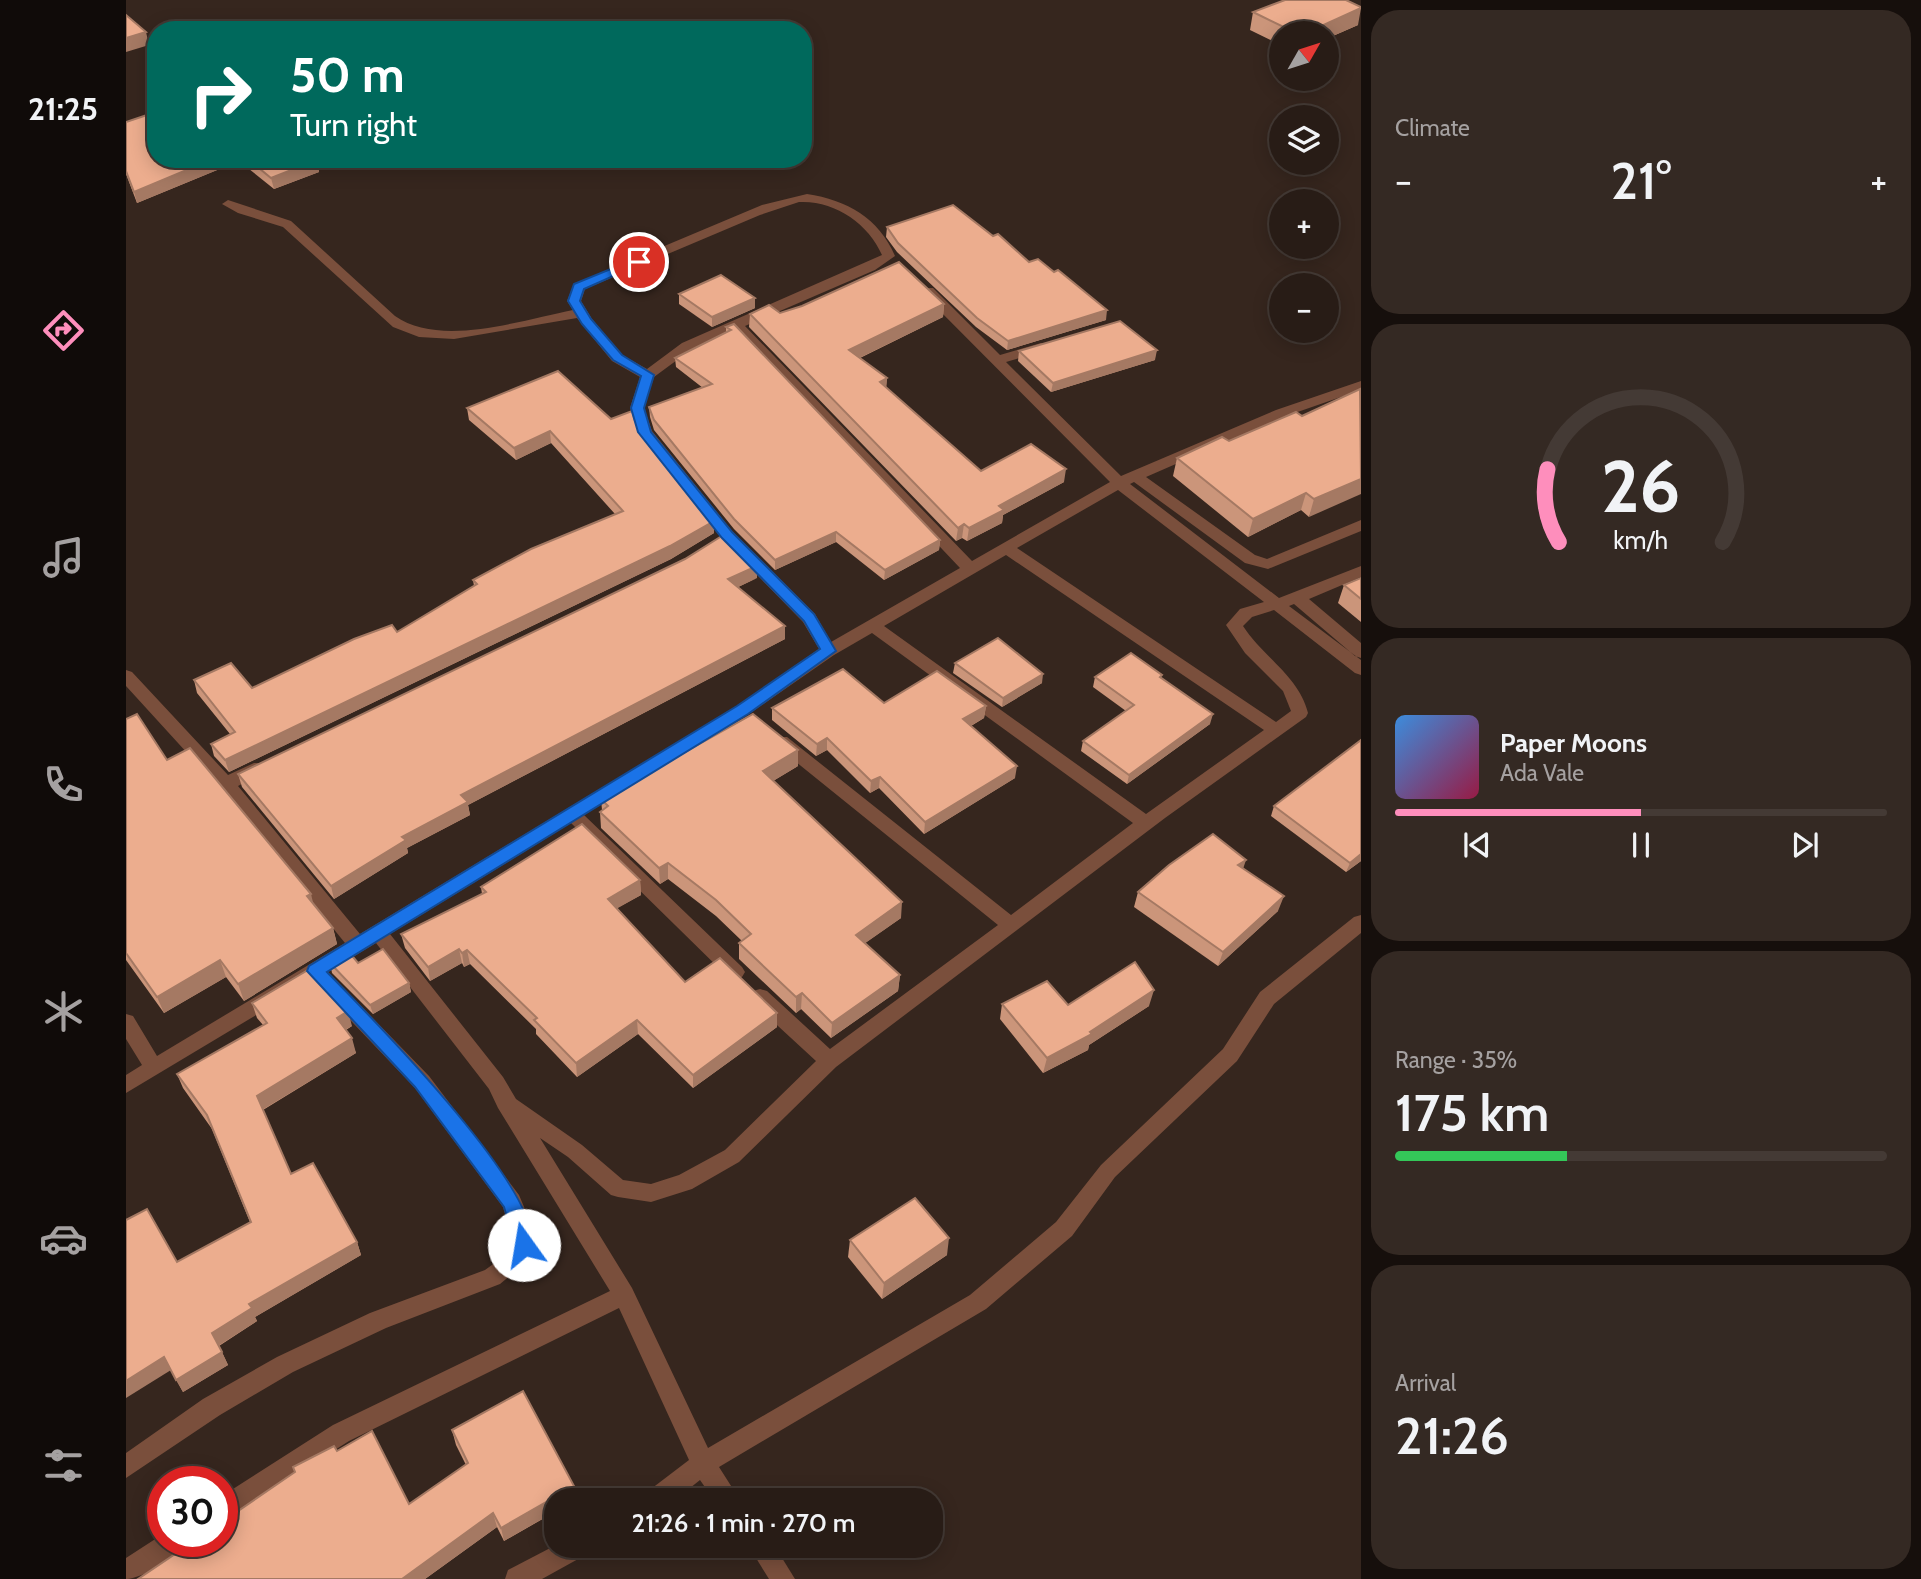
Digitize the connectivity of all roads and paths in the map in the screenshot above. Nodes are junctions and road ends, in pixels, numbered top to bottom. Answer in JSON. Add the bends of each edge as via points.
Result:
{"nodes":[{"id":1,"x":228,"y":204,"type":"dead end"},
{"id":2,"x":919,"y":282,"type":"edge"},
{"id":3,"x":581,"y":313,"type":"junction"},
{"id":4,"x":737,"y":326,"type":"junction"},
{"id":5,"x":1056,"y":343,"type":"edge"},
{"id":6,"x":997,"y":360,"type":"junction"},
{"id":7,"x":648,"y":375,"type":"junction"},
{"id":8,"x":1361,"y":385,"type":"edge"},
{"id":9,"x":1135,"y":476,"type":"junction"},
{"id":10,"x":1119,"y":483,"type":"junction"},
{"id":11,"x":1361,"y":525,"type":"edge"},
{"id":12,"x":1006,"y":548,"type":"junction"},
{"id":13,"x":970,"y":569,"type":"junction"},
{"id":14,"x":1361,"y":571,"type":"edge"},
{"id":15,"x":1297,"y":598,"type":"junction"},
{"id":16,"x":1276,"y":604,"type":"junction"},
{"id":17,"x":874,"y":626,"type":"junction"},
{"id":18,"x":828,"y":651,"type":"junction"},
{"id":19,"x":1361,"y":652,"type":"edge"},
{"id":20,"x":1361,"y":669,"type":"edge"},
{"id":21,"x":126,"y":676,"type":"edge"},
{"id":22,"x":753,"y":719,"type":"junction"},
{"id":23,"x":1278,"y":731,"type":"junction"},
{"id":24,"x":276,"y":760,"type":"edge"},
{"id":25,"x":226,"y":784,"type":"junction"},
{"id":26,"x":572,"y":814,"type":"junction"},
{"id":27,"x":1146,"y":823,"type":"junction"},
{"id":28,"x":1361,"y":922,"type":"edge"},
{"id":29,"x":1012,"y":925,"type":"junction"},
{"id":30,"x":377,"y":932,"type":"junction"},
{"id":31,"x":357,"y":944,"type":"junction"},
{"id":32,"x":315,"y":971,"type":"junction"},
{"id":33,"x":126,"y":1022,"type":"edge"},
{"id":34,"x":829,"y":1061,"type":"junction"},
{"id":35,"x":154,"y":1068,"type":"junction"},
{"id":36,"x":126,"y":1085,"type":"edge"},
{"id":37,"x":505,"y":1102,"type":"junction"},
{"id":38,"x":624,"y":1295,"type":"junction"},
{"id":39,"x":704,"y":1464,"type":"junction"},
{"id":40,"x":126,"y":1467,"type":"edge"},
{"id":41,"x":671,"y":1488,"type":"edge"},
{"id":42,"x":720,"y":1488,"type":"edge"},
{"id":43,"x":238,"y":1500,"type":"edge"},
{"id":44,"x":149,"y":1557,"type":"edge"},
{"id":45,"x":557,"y":1558,"type":"edge"},
{"id":46,"x":769,"y":1558,"type":"edge"},
{"id":47,"x":126,"y":1572,"type":"edge"},
{"id":48,"x":517,"y":1579,"type":"edge"},
{"id":49,"x":783,"y":1579,"type":"edge"}],
"edges":[{"from":1,"to":3,"type":"street","via":[[287,224],[386,316],[420,334],[466,333]]},
{"from":2,"to":6,"type":"street"},
{"from":3,"to":4,"type":"street","via":[[574,301],[579,287],[768,208],[805,198],[833,204],[866,221],[894,260]]},
{"from":3,"to":7,"type":"street","via":[[617,358]]},
{"from":4,"to":7,"type":"street","via":[[687,346]]},
{"from":4,"to":13,"type":"street"},
{"from":5,"to":6,"type":"street"},
{"from":6,"to":10,"type":"street"},
{"from":7,"to":18,"type":"street","via":[[637,408],[645,432],[722,538],[809,618]]},
{"from":8,"to":9,"type":"street","via":[[1282,413]]},
{"from":9,"to":10,"type":"street"},
{"from":9,"to":11,"type":"street","via":[[1238,552],[1268,564]]},
{"from":10,"to":12,"type":"street"},
{"from":10,"to":16,"type":"street"},
{"from":12,"to":13,"type":"street"},
{"from":12,"to":23,"type":"street"},
{"from":13,"to":17,"type":"street"},
{"from":14,"to":15,"type":"street"},
{"from":15,"to":16,"type":"street"},
{"from":15,"to":19,"type":"street"},
{"from":16,"to":20,"type":"street"},
{"from":16,"to":23,"type":"street","via":[[1246,613],[1234,625],[1251,651],[1298,700],[1300,713]]},
{"from":17,"to":18,"type":"street"},
{"from":17,"to":27,"type":"street"},
{"from":18,"to":22,"type":"street"},
{"from":21,"to":25,"type":"street"},
{"from":22,"to":26,"type":"street"},
{"from":22,"to":29,"type":"street"},
{"from":23,"to":27,"type":"street"},
{"from":24,"to":25,"type":"street"},
{"from":25,"to":31,"type":"street"},
{"from":26,"to":30,"type":"street"},
{"from":26,"to":34,"type":"street"},
{"from":27,"to":29,"type":"street"},
{"from":28,"to":39,"type":"street","via":[[1267,999],[1230,1055],[1108,1171],[1064,1229],[978,1302]]},
{"from":29,"to":34,"type":"street"},
{"from":30,"to":31,"type":"street"},
{"from":30,"to":37,"type":"street","via":[[496,1083]]},
{"from":31,"to":32,"type":"street"},
{"from":32,"to":35,"type":"street"},
{"from":32,"to":40,"type":"street","via":[[422,1082],[512,1202],[524,1245],[505,1270],[486,1281],[426,1300],[239,1389]]},
{"from":33,"to":35,"type":"street"},
{"from":34,"to":37,"type":"street","via":[[732,1156],[685,1182],[651,1193],[618,1188]]},
{"from":35,"to":36,"type":"street"},
{"from":37,"to":38,"type":"street"},
{"from":38,"to":39,"type":"street"},
{"from":38,"to":43,"type":"street","via":[[341,1433]]},
{"from":39,"to":41,"type":"street"},
{"from":39,"to":42,"type":"street"},
{"from":44,"to":47,"type":"street"},
{"from":45,"to":48,"type":"street"},
{"from":46,"to":49,"type":"street"}]}
